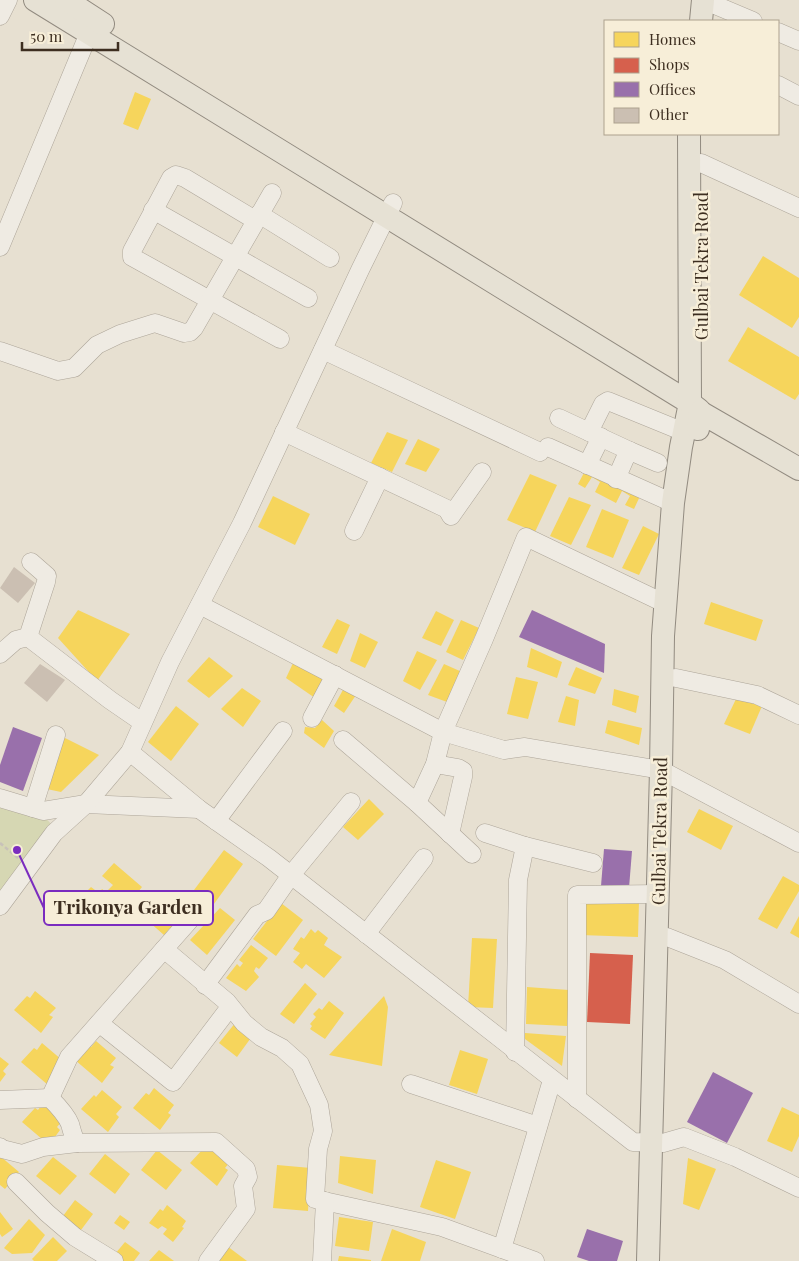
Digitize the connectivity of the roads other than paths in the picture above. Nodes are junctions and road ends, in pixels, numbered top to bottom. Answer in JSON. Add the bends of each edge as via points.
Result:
{"nodes":[{"id":1,"x":8,"y":0,"type":"edge"},
{"id":2,"x":36,"y":0,"type":"edge"},
{"id":3,"x":66,"y":0,"type":"edge"},
{"id":4,"x":691,"y":0,"type":"edge"},
{"id":5,"x":703,"y":0,"type":"edge"},
{"id":6,"x":0,"y":16,"type":"edge"},
{"id":7,"x":689,"y":20,"type":"edge"},
{"id":8,"x":701,"y":20,"type":"edge"},
{"id":9,"x":751,"y":20,"type":"edge"},
{"id":10,"x":779,"y":32,"type":"edge"},
{"id":11,"x":88,"y":33,"type":"junction"},
{"id":12,"x":799,"y":41,"type":"edge"},
{"id":13,"x":779,"y":86,"type":"edge"},
{"id":14,"x":799,"y":96,"type":"edge"},
{"id":15,"x":688,"y":135,"type":"edge"},
{"id":16,"x":700,"y":135,"type":"edge"},
{"id":17,"x":701,"y":163,"type":"junction"},
{"id":18,"x":272,"y":193,"type":"dead end"},
{"id":19,"x":799,"y":208,"type":"edge"},
{"id":20,"x":154,"y":210,"type":"junction"},
{"id":21,"x":390,"y":210,"type":"junction"},
{"id":22,"x":257,"y":217,"type":"junction"},
{"id":23,"x":0,"y":247,"type":"edge"},
{"id":24,"x":234,"y":256,"type":"junction"},
{"id":25,"x":330,"y":258,"type":"dead end"},
{"id":26,"x":308,"y":298,"type":"dead end"},
{"id":27,"x":209,"y":301,"type":"junction"},
{"id":28,"x":280,"y":339,"type":"dead end"},
{"id":29,"x":323,"y":350,"type":"junction"},
{"id":30,"x":0,"y":351,"type":"edge"},
{"id":31,"x":695,"y":400,"type":"junction"},
{"id":32,"x":559,"y":418,"type":"dead end"},
{"id":33,"x":284,"y":432,"type":"junction"},
{"id":34,"x":684,"y":432,"type":"junction"},
{"id":35,"x":595,"y":435,"type":"junction"},
{"id":36,"x":630,"y":451,"type":"junction"},
{"id":37,"x":799,"y":454,"type":"edge"},
{"id":38,"x":658,"y":463,"type":"dead end"},
{"id":39,"x":587,"y":465,"type":"junction"},
{"id":40,"x":799,"y":469,"type":"edge"},
{"id":41,"x":482,"y":472,"type":"dead end"},
{"id":42,"x":380,"y":477,"type":"junction"},
{"id":43,"x":616,"y":479,"type":"junction"},
{"id":44,"x":673,"y":504,"type":"junction"},
{"id":45,"x":354,"y":531,"type":"dead end"},
{"id":46,"x":30,"y":562,"type":"dead end"},
{"id":47,"x":666,"y":604,"type":"junction"},
{"id":48,"x":200,"y":605,"type":"junction"},
{"id":49,"x":28,"y":637,"type":"junction"},
{"id":50,"x":0,"y":654,"type":"edge"},
{"id":51,"x":336,"y":675,"type":"junction"},
{"id":52,"x":676,"y":678,"type":"junction"},
{"id":53,"x":799,"y":715,"type":"edge"},
{"id":54,"x":312,"y":718,"type":"dead end"},
{"id":55,"x":142,"y":722,"type":"junction"},
{"id":56,"x":283,"y":731,"type":"dead end"},
{"id":57,"x":443,"y":732,"type":"junction"},
{"id":58,"x":56,"y":735,"type":"dead end"},
{"id":59,"x":344,"y":740,"type":"dead end"},
{"id":60,"x":130,"y":752,"type":"junction"},
{"id":61,"x":434,"y":764,"type":"junction"},
{"id":62,"x":666,"y":774,"type":"junction"},
{"id":63,"x":0,"y":798,"type":"edge"},
{"id":64,"x":351,"y":802,"type":"dead end"},
{"id":65,"x":417,"y":802,"type":"junction"},
{"id":66,"x":86,"y":804,"type":"junction"},
{"id":67,"x":33,"y":808,"type":"junction"},
{"id":68,"x":199,"y":810,"type":"junction"},
{"id":69,"x":216,"y":821,"type":"junction"},
{"id":70,"x":486,"y":833,"type":"dead end"},
{"id":71,"x":450,"y":834,"type":"junction"},
{"id":72,"x":799,"y":843,"type":"edge"},
{"id":73,"x":525,"y":846,"type":"junction"},
{"id":74,"x":472,"y":854,"type":"dead end"},
{"id":75,"x":424,"y":858,"type":"dead end"},
{"id":76,"x":593,"y":863,"type":"dead end"},
{"id":77,"x":291,"y":875,"type":"junction"},
{"id":78,"x":658,"y":894,"type":"junction"},
{"id":79,"x":0,"y":906,"type":"edge"},
{"id":80,"x":195,"y":914,"type":"dead end"},
{"id":81,"x":366,"y":934,"type":"junction"},
{"id":82,"x":667,"y":937,"type":"junction"},
{"id":83,"x":164,"y":949,"type":"junction"},
{"id":84,"x":205,"y":985,"type":"junction"},
{"id":85,"x":799,"y":1004,"type":"edge"},
{"id":86,"x":230,"y":1007,"type":"junction"},
{"id":87,"x":99,"y":1024,"type":"junction"},
{"id":88,"x":516,"y":1052,"type":"junction"},
{"id":89,"x":552,"y":1080,"type":"junction"},
{"id":90,"x":411,"y":1084,"type":"dead end"},
{"id":91,"x":50,"y":1098,"type":"junction"},
{"id":92,"x":577,"y":1099,"type":"junction"},
{"id":93,"x":0,"y":1100,"type":"edge"},
{"id":94,"x":538,"y":1126,"type":"junction"},
{"id":95,"x":77,"y":1143,"type":"junction"},
{"id":96,"x":657,"y":1143,"type":"junction"},
{"id":97,"x":0,"y":1147,"type":"edge"},
{"id":98,"x":16,"y":1182,"type":"dead end"},
{"id":99,"x":799,"y":1188,"type":"edge"},
{"id":100,"x":325,"y":1201,"type":"junction"},
{"id":101,"x":502,"y":1249,"type":"junction"},
{"id":102,"x":114,"y":1261,"type":"edge"},
{"id":103,"x":208,"y":1261,"type":"edge"},
{"id":104,"x":322,"y":1261,"type":"edge"},
{"id":105,"x":535,"y":1261,"type":"edge"},
{"id":106,"x":648,"y":1261,"type":"edge"},
{"id":107,"x":658,"y":1261,"type":"edge"}],
"edges":[{"from":1,"to":6,"type":"street"},
{"from":2,"to":11,"type":"main road"},
{"from":3,"to":21,"type":"main road"},
{"from":4,"to":7,"type":"main road"},
{"from":5,"to":8,"type":"main road"},
{"from":5,"to":9,"type":"street"},
{"from":10,"to":12,"type":"street"},
{"from":11,"to":21,"type":"main road"},
{"from":11,"to":23,"type":"street"},
{"from":13,"to":14,"type":"street"},
{"from":15,"to":31,"type":"main road","name":"Gulbai Tekra Road"},
{"from":16,"to":17,"type":"main road","name":"Gulbai Tekra Road"},
{"from":17,"to":19,"type":"street"},
{"from":17,"to":31,"type":"main road","name":"Gulbai Tekra Road"},
{"from":18,"to":22,"type":"street"},
{"from":20,"to":22,"type":"street","via":[[170,178],[176,175]]},
{"from":20,"to":24,"type":"street"},
{"from":20,"to":27,"type":"street","via":[[132,251],[132,257]]},
{"from":21,"to":29,"type":"street"},
{"from":21,"to":31,"type":"main road"},
{"from":22,"to":24,"type":"street"},
{"from":22,"to":25,"type":"street"},
{"from":24,"to":26,"type":"street"},
{"from":24,"to":27,"type":"street"},
{"from":27,"to":28,"type":"street"},
{"from":27,"to":30,"type":"street","via":[[190,332],[184,333],[156,323],[120,334],[97,346],[74,368],[58,371]]},
{"from":29,"to":33,"type":"street"},
{"from":29,"to":39,"type":"street","via":[[544,450]]},
{"from":31,"to":34,"type":"main road","name":"Gulbai Tekra Road"},
{"from":31,"to":37,"type":"main road"},
{"from":31,"to":40,"type":"main road"},
{"from":31,"to":52,"type":"main road","name":"Gulbai Tekra Road"},
{"from":32,"to":35,"type":"street"},
{"from":33,"to":42,"type":"street"},
{"from":33,"to":48,"type":"street"},
{"from":34,"to":35,"type":"street","via":[[608,401],[603,404]]},
{"from":34,"to":44,"type":"main road","name":"Gulbai Tekra Road"},
{"from":35,"to":36,"type":"street"},
{"from":35,"to":39,"type":"street"},
{"from":36,"to":38,"type":"street"},
{"from":36,"to":43,"type":"street"},
{"from":39,"to":43,"type":"street"},
{"from":41,"to":42,"type":"street","via":[[451,516],[447,509]]},
{"from":42,"to":45,"type":"street"},
{"from":43,"to":44,"type":"street"},
{"from":44,"to":47,"type":"main road","name":"Gulbai Tekra Road"},
{"from":46,"to":49,"type":"street","via":[[47,576]]},
{"from":47,"to":57,"type":"street","via":[[526,537]]},
{"from":47,"to":62,"type":"main road","name":"Gulbai Tekra Road","via":[[663,636]]},
{"from":48,"to":51,"type":"street"},
{"from":48,"to":55,"type":"street"},
{"from":49,"to":50,"type":"street","via":[[16,640]]},
{"from":49,"to":55,"type":"street"},
{"from":51,"to":54,"type":"street"},
{"from":51,"to":57,"type":"street"},
{"from":52,"to":53,"type":"street","via":[[757,695]]},
{"from":52,"to":62,"type":"main road","name":"Gulbai Tekra Road"},
{"from":55,"to":60,"type":"street"},
{"from":56,"to":69,"type":"street"},
{"from":57,"to":61,"type":"street"},
{"from":57,"to":62,"type":"street","via":[[504,750],[525,747]]},
{"from":58,"to":67,"type":"street"},
{"from":59,"to":65,"type":"street"},
{"from":60,"to":66,"type":"street"},
{"from":60,"to":68,"type":"street"},
{"from":61,"to":65,"type":"street"},
{"from":61,"to":71,"type":"street","via":[[458,768],[464,777]]},
{"from":62,"to":72,"type":"street"},
{"from":62,"to":78,"type":"main road","name":"Gulbai Tekra Road"},
{"from":62,"to":82,"type":"main road","name":"Gulbai Tekra Road","via":[[669,820]]},
{"from":63,"to":67,"type":"street"},
{"from":64,"to":77,"type":"street"},
{"from":65,"to":71,"type":"street"},
{"from":66,"to":67,"type":"street","via":[[43,811]]},
{"from":66,"to":68,"type":"street"},
{"from":66,"to":79,"type":"street","via":[[54,833]]},
{"from":68,"to":69,"type":"street"},
{"from":69,"to":77,"type":"street"},
{"from":70,"to":73,"type":"street"},
{"from":71,"to":74,"type":"street"},
{"from":73,"to":76,"type":"street"},
{"from":73,"to":88,"type":"street","via":[[518,880]]},
{"from":75,"to":81,"type":"street"},
{"from":77,"to":81,"type":"street"},
{"from":77,"to":84,"type":"street"},
{"from":78,"to":92,"type":"street","via":[[577,896]]},
{"from":78,"to":96,"type":"main road","name":"Gulbai Tekra Road"},
{"from":80,"to":83,"type":"street"},
{"from":81,"to":88,"type":"street"},
{"from":82,"to":85,"type":"street","via":[[725,960]]},
{"from":82,"to":96,"type":"main road","name":"Gulbai Tekra Road"},
{"from":83,"to":84,"type":"street"},
{"from":83,"to":87,"type":"street"},
{"from":84,"to":86,"type":"street"},
{"from":86,"to":87,"type":"street","via":[[173,1082]]},
{"from":86,"to":100,"type":"street","via":[[261,1037],[282,1048],[300,1064],[319,1105],[323,1131],[318,1149],[316,1199]]},
{"from":87,"to":91,"type":"street","via":[[69,1057]]},
{"from":88,"to":89,"type":"street"},
{"from":89,"to":92,"type":"street"},
{"from":89,"to":94,"type":"street"},
{"from":90,"to":94,"type":"street"},
{"from":91,"to":93,"type":"street"},
{"from":91,"to":95,"type":"street","via":[[69,1122]]},
{"from":92,"to":96,"type":"street","via":[[632,1142]]},
{"from":94,"to":101,"type":"street"},
{"from":95,"to":97,"type":"street","via":[[42,1146],[22,1154]]},
{"from":95,"to":103,"type":"street","via":[[216,1142],[246,1169],[248,1177],[243,1186],[246,1209]]},
{"from":96,"to":99,"type":"street","via":[[684,1137]]},
{"from":96,"to":106,"type":"main road","name":"Gulbai Tekra Road"},
{"from":96,"to":107,"type":"main road","name":"Gulbai Tekra Road"},
{"from":98,"to":102,"type":"street","via":[[74,1236]]},
{"from":100,"to":101,"type":"street","via":[[442,1228]]},
{"from":100,"to":104,"type":"street"},
{"from":101,"to":105,"type":"street"}]}
